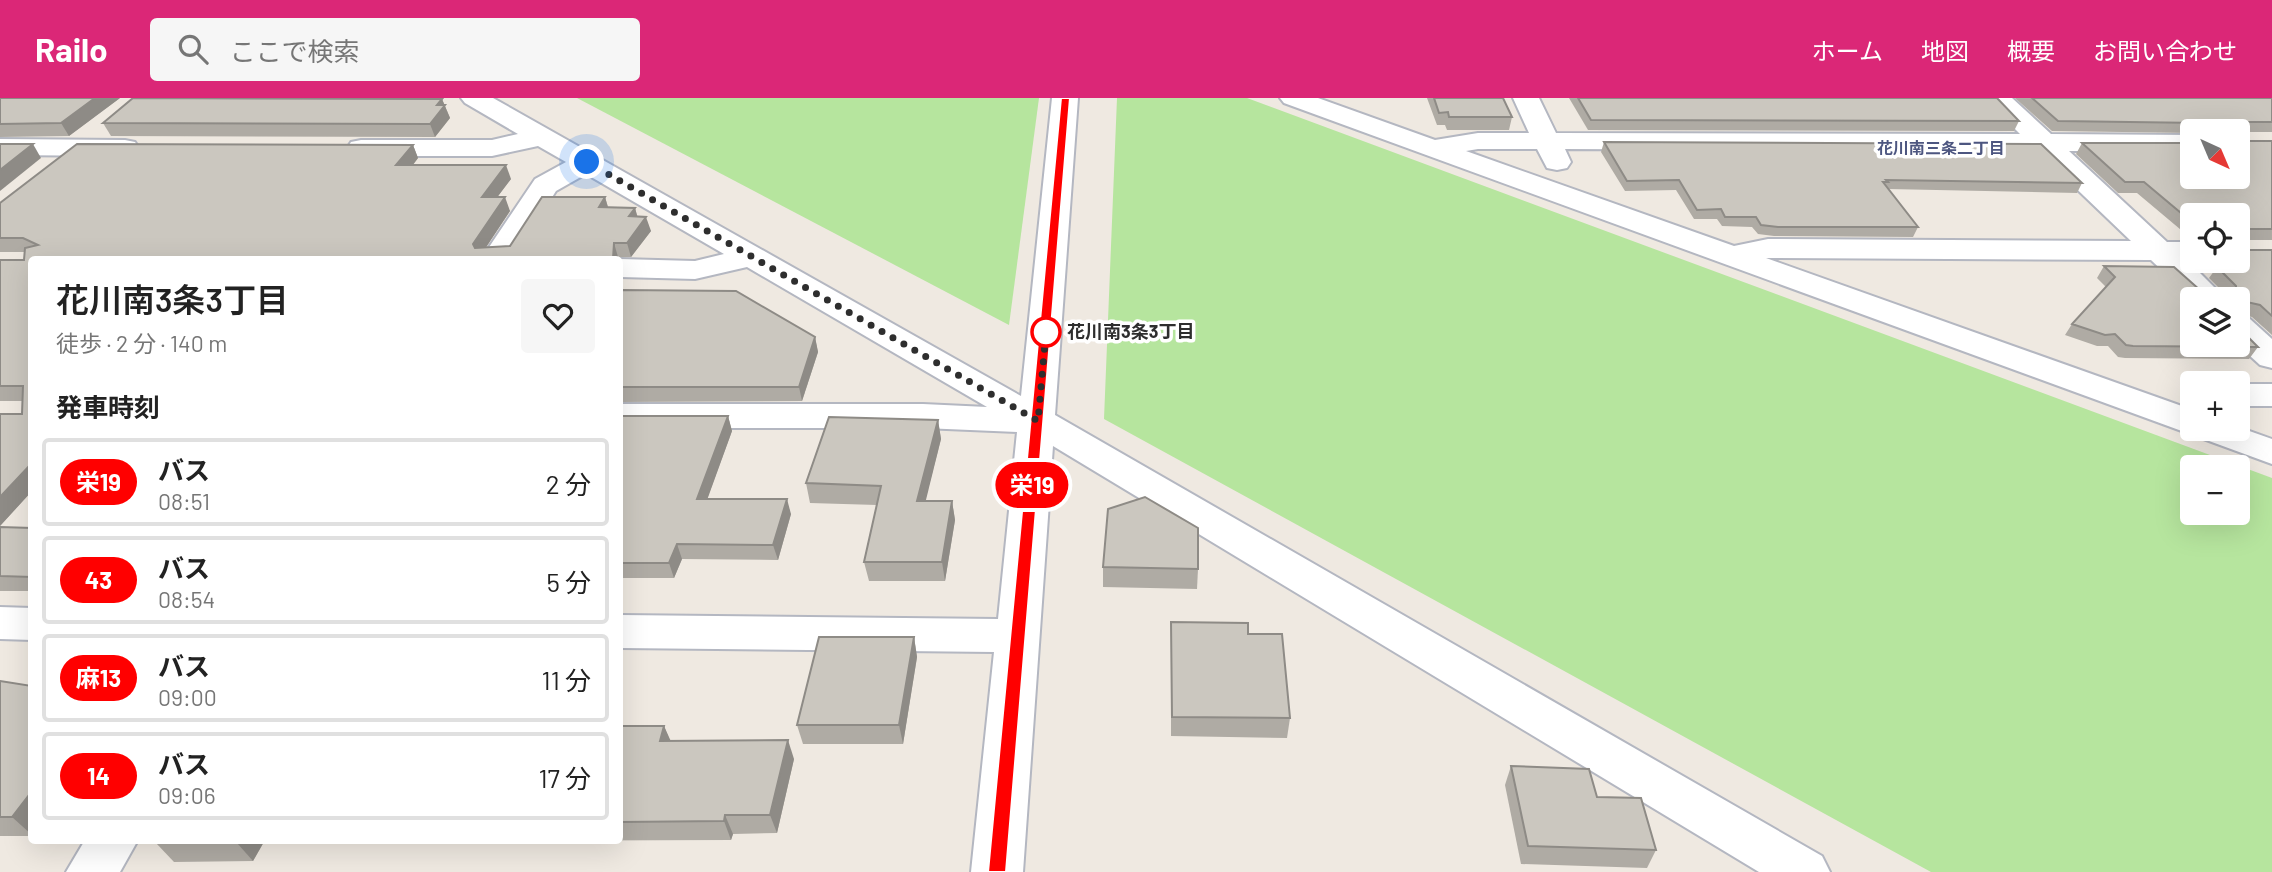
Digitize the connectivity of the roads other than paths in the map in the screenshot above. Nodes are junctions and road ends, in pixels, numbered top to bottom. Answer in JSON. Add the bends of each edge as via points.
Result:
{"nodes":[{"id":1,"x":474,"y":98,"type":"edge"},
{"id":2,"x":1065,"y":98,"type":"edge"},
{"id":3,"x":1293,"y":98,"type":"edge"},
{"id":4,"x":1526,"y":98,"type":"edge"},
{"id":5,"x":1997,"y":98,"type":"edge"},
{"id":6,"x":108,"y":123,"type":"edge"},
{"id":7,"x":543,"y":137,"type":"junction"},
{"id":8,"x":1547,"y":142,"type":"junction"},
{"id":9,"x":2180,"y":143,"type":"edge"},
{"id":10,"x":2046,"y":144,"type":"junction"},
{"id":11,"x":0,"y":147,"type":"edge"},
{"id":12,"x":76,"y":148,"type":"junction"},
{"id":13,"x":145,"y":148,"type":"edge"},
{"id":14,"x":340,"y":148,"type":"edge"},
{"id":15,"x":1432,"y":148,"type":"junction"},
{"id":16,"x":587,"y":162,"type":"junction"},
{"id":17,"x":44,"y":173,"type":"edge"},
{"id":18,"x":1574,"y":200,"type":"junction"},
{"id":19,"x":2159,"y":251,"type":"junction"},
{"id":20,"x":2180,"y":251,"type":"edge"},
{"id":21,"x":499,"y":256,"type":"edge"},
{"id":22,"x":1730,"y":256,"type":"junction"},
{"id":23,"x":751,"y":257,"type":"junction"},
{"id":24,"x":623,"y":268,"type":"edge"},
{"id":25,"x":2197,"y":287,"type":"edge"},
{"id":26,"x":2250,"y":337,"type":"edge"},
{"id":27,"x":2272,"y":358,"type":"edge"},
{"id":28,"x":2250,"y":395,"type":"edge"},
{"id":29,"x":2272,"y":395,"type":"edge"},
{"id":30,"x":2180,"y":402,"type":"edge"},
{"id":31,"x":2158,"y":411,"type":"junction"},
{"id":32,"x":623,"y":416,"type":"edge"},
{"id":33,"x":2180,"y":419,"type":"edge"},
{"id":34,"x":1038,"y":421,"type":"junction"},
{"id":35,"x":2241,"y":441,"type":"edge"},
{"id":36,"x":2272,"y":452,"type":"edge"},
{"id":37,"x":0,"y":624,"type":"edge"},
{"id":38,"x":28,"y":624,"type":"edge"},
{"id":39,"x":623,"y":631,"type":"edge"},
{"id":40,"x":1018,"y":636,"type":"junction"},
{"id":41,"x":110,"y":844,"type":"edge"},
{"id":42,"x":92,"y":872,"type":"edge"},
{"id":43,"x":997,"y":872,"type":"edge"},
{"id":44,"x":1804,"y":872,"type":"edge"}],
"edges":[{"from":1,"to":7,"type":"street"},
{"from":2,"to":34,"type":"street"},
{"from":3,"to":15,"type":"street"},
{"from":4,"to":8,"type":"street"},
{"from":5,"to":10,"type":"street"},
{"from":6,"to":12,"type":"street"},
{"from":7,"to":14,"type":"street","via":[[492,148]]},
{"from":7,"to":16,"type":"street"},
{"from":8,"to":10,"type":"street"},
{"from":8,"to":15,"type":"street","via":[[1478,141]]},
{"from":8,"to":18,"type":"street"},
{"from":9,"to":10,"type":"street"},
{"from":10,"to":19,"type":"street"},
{"from":11,"to":12,"type":"street"},
{"from":12,"to":13,"type":"street"},
{"from":12,"to":17,"type":"street"},
{"from":15,"to":18,"type":"street"},
{"from":16,"to":21,"type":"street","via":[[545,186]]},
{"from":16,"to":23,"type":"street"},
{"from":18,"to":22,"type":"street"},
{"from":19,"to":20,"type":"street"},
{"from":19,"to":22,"type":"street","via":[[1768,248]]},
{"from":19,"to":25,"type":"street"},
{"from":22,"to":31,"type":"street"},
{"from":23,"to":24,"type":"street","via":[[695,270]]},
{"from":23,"to":34,"type":"street"},
{"from":26,"to":27,"type":"street"},
{"from":28,"to":29,"type":"street"},
{"from":30,"to":31,"type":"street"},
{"from":31,"to":33,"type":"street"},
{"from":32,"to":34,"type":"street","via":[[923,416]]},
{"from":34,"to":40,"type":"street"},
{"from":34,"to":44,"type":"street"},
{"from":35,"to":36,"type":"street"},
{"from":37,"to":38,"type":"street"},
{"from":39,"to":40,"type":"street"},
{"from":40,"to":43,"type":"street"},
{"from":41,"to":42,"type":"street"}]}
